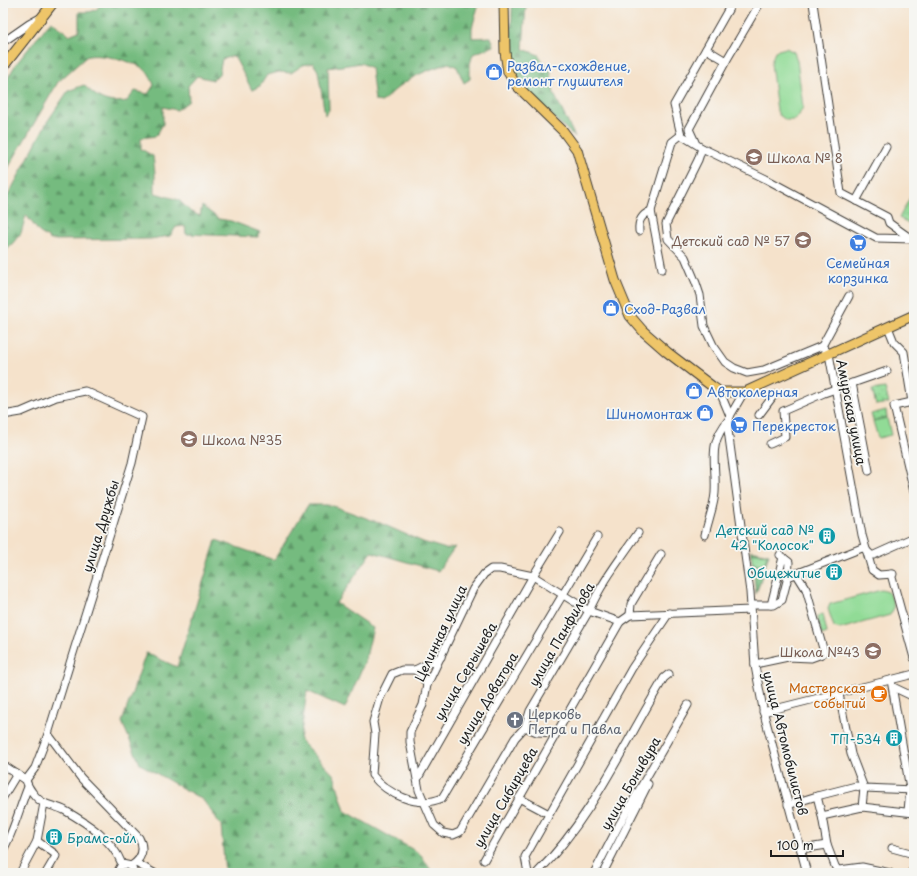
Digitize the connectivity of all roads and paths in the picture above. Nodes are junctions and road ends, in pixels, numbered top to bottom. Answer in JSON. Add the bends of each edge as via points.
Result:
{"nodes":[{"id":1,"x":53,"y":3,"type":"edge"},
{"id":2,"x":504,"y":3,"type":"edge"},
{"id":3,"x":732,"y":3,"type":"edge"},
{"id":4,"x":760,"y":3,"type":"edge"},
{"id":5,"x":813,"y":3,"type":"edge"},
{"id":6,"x":43,"y":17,"type":"junction"},
{"id":7,"x":3,"y":40,"type":"edge"},
{"id":8,"x":706,"y":49,"type":"junction"},
{"id":9,"x":726,"y":61,"type":"junction"},
{"id":10,"x":3,"y":67,"type":"edge"},
{"id":11,"x":681,"y":135,"type":"junction"},
{"id":12,"x":695,"y":142,"type":"junction"},
{"id":13,"x":886,"y":147,"type":"dead end"},
{"id":14,"x":702,"y":148,"type":"junction"},
{"id":15,"x":856,"y":201,"type":"junction"},
{"id":16,"x":651,"y":211,"type":"junction"},
{"id":17,"x":639,"y":231,"type":"dead end"},
{"id":18,"x":912,"y":238,"type":"edge"},
{"id":19,"x":662,"y":269,"type":"dead end"},
{"id":20,"x":849,"y":296,"type":"dead end"},
{"id":21,"x":914,"y":316,"type":"edge"},
{"id":22,"x":888,"y":328,"type":"junction"},
{"id":23,"x":822,"y":346,"type":"junction"},
{"id":24,"x":829,"y":354,"type":"junction"},
{"id":25,"x":887,"y":371,"type":"dead end"},
{"id":26,"x":852,"y":383,"type":"junction"},
{"id":27,"x":835,"y":389,"type":"junction"},
{"id":28,"x":720,"y":392,"type":"junction"},
{"id":29,"x":744,"y":392,"type":"junction"},
{"id":30,"x":774,"y":395,"type":"dead end"},
{"id":31,"x":3,"y":415,"type":"edge"},
{"id":32,"x":759,"y":415,"type":"dead end"},
{"id":33,"x":729,"y":417,"type":"junction"},
{"id":34,"x":770,"y":444,"type":"dead end"},
{"id":35,"x":869,"y":470,"type":"dead end"},
{"id":36,"x":914,"y":492,"type":"edge"},
{"id":37,"x":560,"y":532,"type":"dead end"},
{"id":38,"x":638,"y":533,"type":"dead end"},
{"id":39,"x":705,"y":535,"type":"dead end"},
{"id":40,"x":597,"y":537,"type":"dead end"},
{"id":41,"x":914,"y":537,"type":"edge"},
{"id":42,"x":866,"y":550,"type":"junction"},
{"id":43,"x":661,"y":554,"type":"dead end"},
{"id":44,"x":796,"y":573,"type":"junction"},
{"id":45,"x":533,"y":576,"type":"junction"},
{"id":46,"x":788,"y":577,"type":"junction"},
{"id":47,"x":561,"y":595,"type":"junction"},
{"id":48,"x":771,"y":605,"type":"junction"},
{"id":49,"x":751,"y":608,"type":"junction"},
{"id":50,"x":589,"y":611,"type":"junction"},
{"id":51,"x":669,"y":613,"type":"junction"},
{"id":52,"x":630,"y":615,"type":"junction"},
{"id":53,"x":620,"y":622,"type":"junction"},
{"id":54,"x":440,"y":657,"type":"junction"},
{"id":55,"x":914,"y":658,"type":"edge"},
{"id":56,"x":755,"y":664,"type":"junction"},
{"id":57,"x":414,"y":670,"type":"junction"},
{"id":58,"x":669,"y":674,"type":"dead end"},
{"id":59,"x":914,"y":674,"type":"edge"},
{"id":60,"x":892,"y":684,"type":"junction"},
{"id":61,"x":428,"y":685,"type":"junction"},
{"id":62,"x":838,"y":694,"type":"junction"},
{"id":63,"x":914,"y":697,"type":"edge"},
{"id":64,"x":688,"y":705,"type":"dead end"},
{"id":65,"x":763,"y":712,"type":"junction"},
{"id":66,"x":525,"y":727,"type":"junction"},
{"id":67,"x":556,"y":733,"type":"junction"},
{"id":68,"x":48,"y":734,"type":"junction"},
{"id":69,"x":659,"y":756,"type":"junction"},
{"id":70,"x":3,"y":765,"type":"edge"},
{"id":71,"x":17,"y":774,"type":"junction"},
{"id":72,"x":418,"y":778,"type":"junction"},
{"id":73,"x":26,"y":780,"type":"junction"},
{"id":74,"x":28,"y":788,"type":"junction"},
{"id":75,"x":864,"y":788,"type":"junction"},
{"id":76,"x":912,"y":789,"type":"edge"},
{"id":77,"x":817,"y":796,"type":"junction"},
{"id":78,"x":3,"y":797,"type":"edge"},
{"id":79,"x":519,"y":798,"type":"junction"},
{"id":80,"x":44,"y":803,"type":"junction"},
{"id":81,"x":425,"y":803,"type":"junction"},
{"id":82,"x":788,"y":805,"type":"junction"},
{"id":83,"x":862,"y":807,"type":"junction"},
{"id":84,"x":911,"y":812,"type":"edge"},
{"id":85,"x":549,"y":814,"type":"junction"},
{"id":86,"x":822,"y":816,"type":"junction"},
{"id":87,"x":460,"y":832,"type":"joint"},
{"id":88,"x":37,"y":841,"type":"junction"},
{"id":89,"x":827,"y":845,"type":"junction"},
{"id":90,"x":892,"y":848,"type":"dead end"},
{"id":91,"x":801,"y":849,"type":"junction"},
{"id":92,"x":3,"y":850,"type":"edge"},
{"id":93,"x":914,"y":854,"type":"edge"},
{"id":94,"x":484,"y":860,"type":"dead end"},
{"id":95,"x":122,"y":864,"type":"junction"},
{"id":96,"x":134,"y":867,"type":"edge"},
{"id":97,"x":914,"y":868,"type":"edge"},
{"id":98,"x":839,"y":872,"type":"edge"},
{"id":99,"x":20,"y":873,"type":"edge"},
{"id":100,"x":46,"y":873,"type":"edge"},
{"id":101,"x":117,"y":873,"type":"edge"},
{"id":102,"x":154,"y":873,"type":"edge"},
{"id":103,"x":528,"y":873,"type":"edge"},
{"id":104,"x":537,"y":873,"type":"edge"},
{"id":105,"x":594,"y":873,"type":"edge"},
{"id":106,"x":603,"y":873,"type":"edge"},
{"id":107,"x":807,"y":873,"type":"edge"},
{"id":108,"x":890,"y":873,"type":"edge"},
{"id":109,"x":911,"y":873,"type":"edge"}],
"edges":[{"from":1,"to":6,"type":"main road"},
{"from":2,"to":28,"type":"main road","via":[[508,72],[517,86],[563,131],[577,150],[615,280],[630,316],[667,352]]},
{"from":3,"to":8,"type":"street"},
{"from":4,"to":9,"type":"street"},
{"from":5,"to":15,"type":"street","via":[[841,193]]},
{"from":6,"to":7,"type":"street"},
{"from":6,"to":10,"type":"main road"},
{"from":8,"to":9,"type":"street"},
{"from":8,"to":11,"type":"street","via":[[674,105]]},
{"from":9,"to":12,"type":"street","via":[[689,130]]},
{"from":11,"to":12,"type":"street"},
{"from":11,"to":16,"type":"street","via":[[672,142]]},
{"from":12,"to":14,"type":"street"},
{"from":13,"to":15,"type":"street"},
{"from":14,"to":18,"type":"street","via":[[876,238]]},
{"from":14,"to":23,"type":"street","via":[[666,224],[668,239],[682,252],[696,283],[704,326],[710,339],[725,362],[747,373],[764,370]]},
{"from":15,"to":18,"type":"street","via":[[887,218]]},
{"from":16,"to":17,"type":"street","via":[[644,214],[638,224]]},
{"from":16,"to":19,"type":"street"},
{"from":20,"to":23,"type":"street"},
{"from":21,"to":22,"type":"main road"},
{"from":22,"to":24,"type":"main road"},
{"from":22,"to":36,"type":"street","via":[[894,342],[904,352],[912,402],[894,406]]},
{"from":23,"to":24,"type":"street"},
{"from":24,"to":27,"type":"street","name":"Амурская улица"},
{"from":24,"to":29,"type":"main road"},
{"from":25,"to":26,"type":"street"},
{"from":26,"to":27,"type":"street"},
{"from":26,"to":35,"type":"street"},
{"from":27,"to":34,"type":"street","via":[[783,411],[785,437]]},
{"from":27,"to":42,"type":"street","name":"Амурская улица"},
{"from":28,"to":29,"type":"main road"},
{"from":28,"to":33,"type":"street","name":"улица Автомобилистов"},
{"from":29,"to":33,"type":"street"},
{"from":30,"to":32,"type":"street"},
{"from":31,"to":68,"type":"street","name":"улица Дружбы","via":[[21,412],[56,397],[85,391],[142,417],[132,463]]},
{"from":33,"to":39,"type":"street","via":[[716,440],[713,452],[715,494]]},
{"from":33,"to":49,"type":"street","name":"улица Автомобилистов","via":[[729,437]]},
{"from":37,"to":45,"type":"street","name":"улица Серышева"},
{"from":38,"to":50,"type":"street","name":"улица Панфилова","via":[[617,562]]},
{"from":40,"to":47,"type":"street","name":"улица Доватора"},
{"from":41,"to":42,"type":"street","via":[[874,555]]},
{"from":42,"to":44,"type":"street","via":[[862,548]]},
{"from":42,"to":55,"type":"street","name":"Амурская улица","via":[[874,573],[892,574]]},
{"from":43,"to":52,"type":"street","via":[[632,604]]},
{"from":44,"to":46,"type":"street"},
{"from":44,"to":56,"type":"street","name":"улица Автомобилистов","via":[[806,589],[824,652],[811,658],[788,657]]},
{"from":45,"to":47,"type":"street"},
{"from":45,"to":54,"type":"street","name":"Целинная улица","via":[[500,568],[491,569],[484,574],[473,589]]},
{"from":45,"to":72,"type":"street","name":"улица Серышева"},
{"from":46,"to":48,"type":"street","via":[[782,600]]},
{"from":46,"to":48,"type":"street","via":[[789,562],[781,556]]},
{"from":47,"to":50,"type":"street"},
{"from":47,"to":81,"type":"street","name":"улица Доватора","via":[[442,798]]},
{"from":48,"to":49,"type":"street"},
{"from":49,"to":51,"type":"street"},
{"from":49,"to":56,"type":"street","name":"улица Автомобилистов"},
{"from":50,"to":53,"type":"street"},
{"from":50,"to":66,"type":"street","name":"улица Панфилова","via":[[530,711]]},
{"from":51,"to":52,"type":"street"},
{"from":51,"to":85,"type":"street","via":[[632,668]]},
{"from":52,"to":53,"type":"street"},
{"from":53,"to":67,"type":"street","name":"улица Сибирцева"},
{"from":54,"to":57,"type":"street"},
{"from":54,"to":61,"type":"street","name":"Целинная улица"},
{"from":56,"to":65,"type":"street","name":"улица Автомобилистов"},
{"from":57,"to":61,"type":"street","via":[[421,674]]},
{"from":57,"to":81,"type":"street","via":[[402,670],[392,674],[380,698],[373,722],[375,734],[372,775],[394,794]]},
{"from":58,"to":104,"type":"street","via":[[664,678],[576,826],[558,852]]},
{"from":59,"to":60,"type":"street"},
{"from":60,"to":62,"type":"street"},
{"from":60,"to":63,"type":"street"},
{"from":60,"to":76,"type":"street"},
{"from":61,"to":72,"type":"street","name":"Целинная улица","via":[[423,705],[410,732]]},
{"from":62,"to":65,"type":"street"},
{"from":62,"to":75,"type":"street","via":[[851,754]]},
{"from":64,"to":69,"type":"street","name":"улица Бонивура"},
{"from":65,"to":82,"type":"street","name":"улица Автомобилистов"},
{"from":66,"to":67,"type":"street","via":[[544,733]]},
{"from":66,"to":87,"type":"street","name":"улица Панфилова","via":[[515,738]]},
{"from":67,"to":79,"type":"street","name":"улица Сибирцева"},
{"from":68,"to":73,"type":"street","name":"улица Дружбы","via":[[35,768]]},
{"from":68,"to":96,"type":"street","via":[[81,778],[143,844],[141,856]]},
{"from":69,"to":105,"type":"street","name":"улица Бонивура"},
{"from":69,"to":106,"type":"street","via":[[658,764]]},
{"from":70,"to":71,"type":"street"},
{"from":71,"to":73,"type":"street"},
{"from":71,"to":78,"type":"street"},
{"from":72,"to":81,"type":"street","name":"Целинная улица","via":[[419,790]]},
{"from":73,"to":74,"type":"street"},
{"from":74,"to":80,"type":"street"},
{"from":74,"to":92,"type":"street","via":[[17,813],[12,836]]},
{"from":75,"to":76,"type":"street"},
{"from":75,"to":77,"type":"street","via":[[856,786]]},
{"from":75,"to":83,"type":"street"},
{"from":76,"to":84,"type":"street"},
{"from":77,"to":82,"type":"street"},
{"from":77,"to":86,"type":"street"},
{"from":79,"to":85,"type":"street"},
{"from":79,"to":94,"type":"street","name":"улица Сибирцева"},
{"from":80,"to":88,"type":"street"},
{"from":80,"to":95,"type":"street","via":[[64,810],[98,833],[111,844]]},
{"from":81,"to":87,"type":"street","name":"Целинная улица","via":[[434,824],[443,833],[453,835]]},
{"from":82,"to":91,"type":"street","name":"улица Автомобилистов"},
{"from":83,"to":84,"type":"street"},
{"from":83,"to":86,"type":"street"},
{"from":85,"to":103,"type":"street","via":[[525,857]]},
{"from":86,"to":89,"type":"street"},
{"from":88,"to":99,"type":"street"},
{"from":88,"to":100,"type":"street","via":[[56,856]]},
{"from":89,"to":91,"type":"street"},
{"from":89,"to":98,"type":"street"},
{"from":90,"to":93,"type":"street"},
{"from":91,"to":107,"type":"street","name":"улица Автомобилистов"},
{"from":95,"to":96,"type":"street"},
{"from":95,"to":101,"type":"street"},
{"from":96,"to":102,"type":"street"},
{"from":97,"to":109,"type":"street"},
{"from":98,"to":108,"type":"street","via":[[862,867]]}]}
